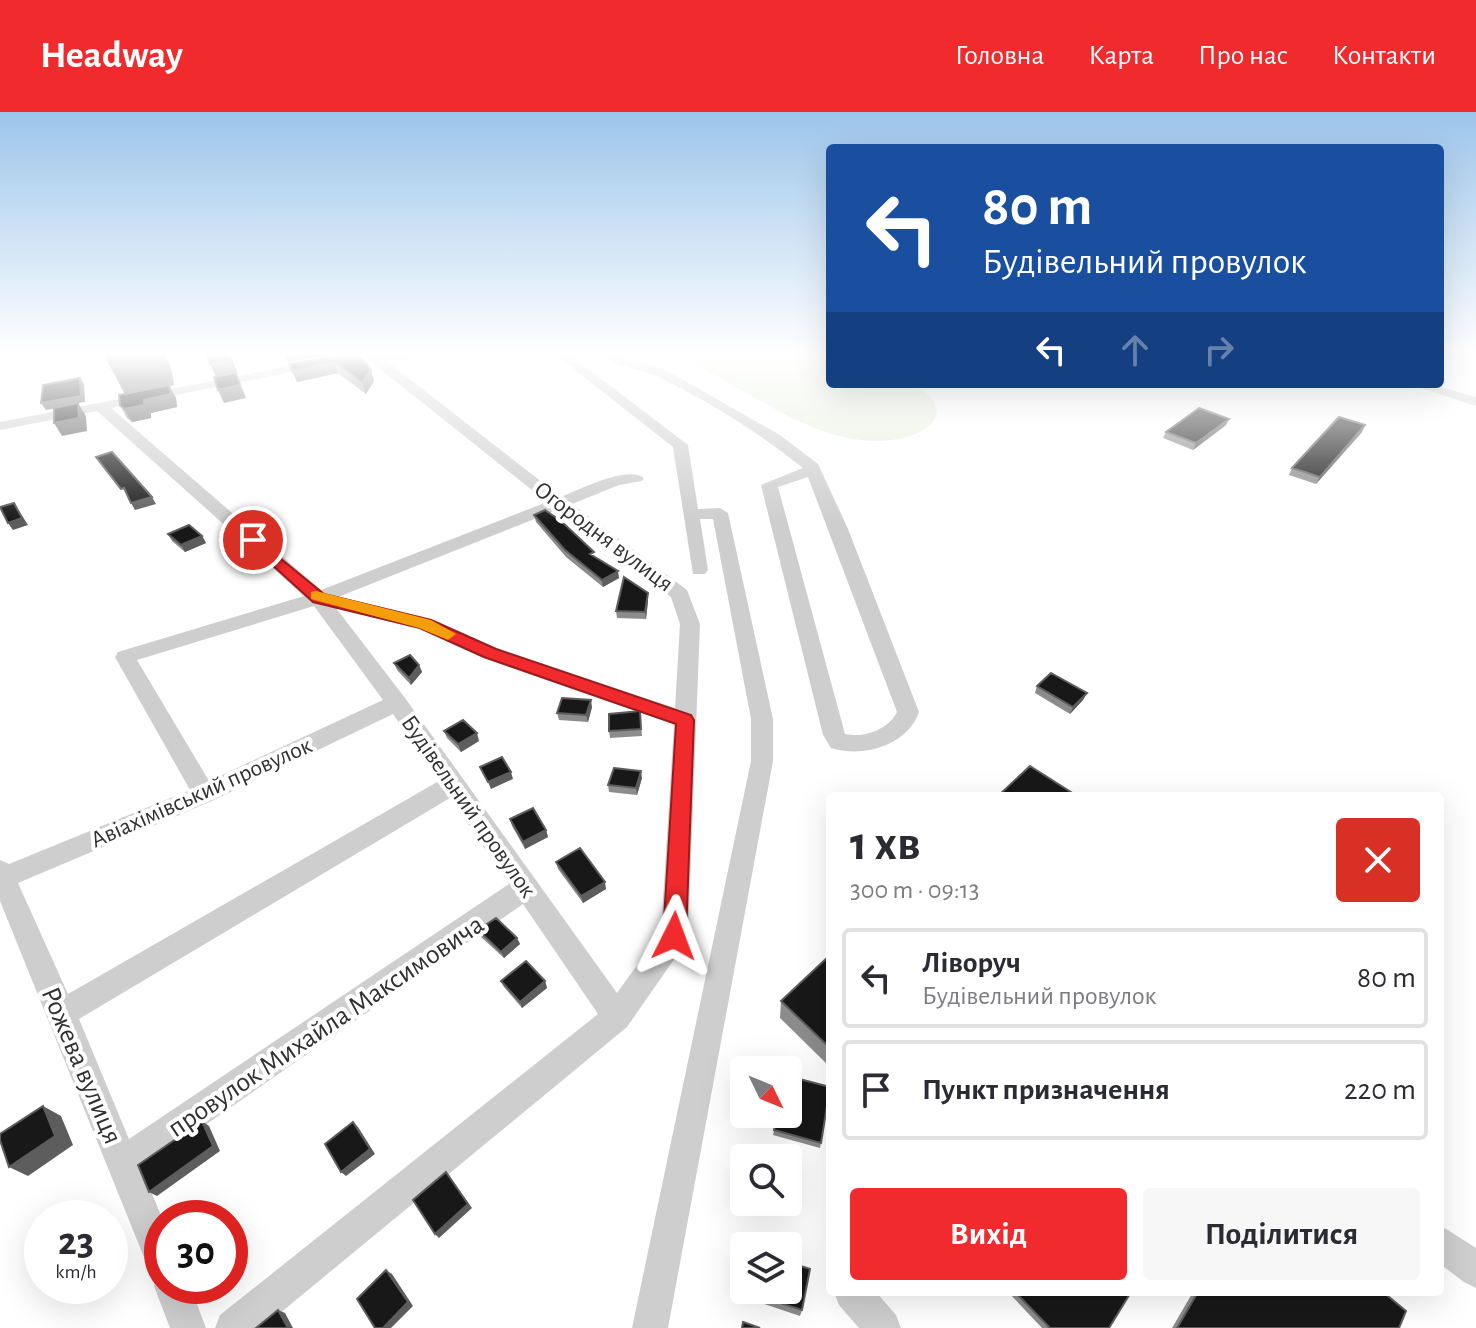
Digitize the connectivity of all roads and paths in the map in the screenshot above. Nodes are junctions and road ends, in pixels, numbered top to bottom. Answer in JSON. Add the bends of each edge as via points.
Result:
{"nodes":[{"id":1,"x":86,"y":409,"type":"edge"},
{"id":2,"x":103,"y":409,"type":"edge"},
{"id":3,"x":437,"y":409,"type":"edge"},
{"id":4,"x":632,"y":409,"type":"edge"},
{"id":5,"x":724,"y":409,"type":"edge"},
{"id":6,"x":0,"y":426,"type":"edge"},
{"id":7,"x":813,"y":470,"type":"junction"},
{"id":8,"x":636,"y":478,"type":"dead end"},
{"id":9,"x":559,"y":503,"type":"junction"},
{"id":10,"x":691,"y":515,"type":"junction"},
{"id":11,"x":699,"y":570,"type":"dead end"},
{"id":12,"x":318,"y":598,"type":"junction"},
{"id":13,"x":397,"y":703,"type":"junction"},
{"id":14,"x":685,"y":720,"type":"junction"},
{"id":15,"x":454,"y":784,"type":"junction"},
{"id":16,"x":204,"y":794,"type":"junction"},
{"id":17,"x":2,"y":874,"type":"edge"},
{"id":18,"x":526,"y":887,"type":"junction"},
{"id":19,"x":62,"y":1013,"type":"junction"},
{"id":20,"x":617,"y":1017,"type":"junction"},
{"id":21,"x":124,"y":1162,"type":"junction"},
{"id":22,"x":144,"y":1214,"type":"edge"},
{"id":23,"x":1444,"y":1245,"type":"edge"},
{"id":24,"x":1476,"y":1270,"type":"edge"},
{"id":25,"x":855,"y":1296,"type":"edge"},
{"id":26,"x":179,"y":1304,"type":"edge"},
{"id":27,"x":188,"y":1328,"type":"edge"},
{"id":28,"x":233,"y":1328,"type":"edge"},
{"id":29,"x":650,"y":1328,"type":"edge"},
{"id":30,"x":883,"y":1328,"type":"edge"}],
"edges":[{"from":1,"to":6,"type":"street"},
{"from":2,"to":12,"type":"street","name":"Будівельний провулок"},
{"from":3,"to":9,"type":"street","name":"Огородня вулиця"},
{"from":4,"to":10,"type":"street","via":[[680,445]]},
{"from":5,"to":7,"type":"street","via":[[775,438]]},
{"from":7,"to":7,"type":"street","via":[[769,485],[833,731],[843,743],[887,737],[902,728],[908,712]]},
{"from":8,"to":9,"type":"street"},
{"from":9,"to":12,"type":"street"},
{"from":9,"to":14,"type":"street","name":"Огородня вулиця","via":[[680,594],[690,624]]},
{"from":10,"to":11,"type":"street"},
{"from":10,"to":29,"type":"street","via":[[720,513],[762,719],[762,761]]},
{"from":12,"to":13,"type":"street","name":"Будівельний провулок"},
{"from":12,"to":14,"type":"street","name":"Будівельний провулок","via":[[425,624],[490,653]]},
{"from":12,"to":16,"type":"street","via":[[125,657]]},
{"from":13,"to":15,"type":"street","name":"Будівельний провулок"},
{"from":13,"to":16,"type":"street","name":"Авіахімівський провулок"},
{"from":14,"to":20,"type":"street","name":"Огородня вулиця","via":[[674,936]]},
{"from":15,"to":18,"type":"street","name":"Будівельний провулок"},
{"from":15,"to":19,"type":"street"},
{"from":16,"to":17,"type":"street","name":"Авіахімівський провулок"},
{"from":17,"to":19,"type":"street","name":"Рожева вулиця"},
{"from":18,"to":20,"type":"street","name":"Будівельний провулок"},
{"from":18,"to":21,"type":"street","name":"провулок Михайла Максимовича"},
{"from":19,"to":21,"type":"street","name":"Рожева вулиця"},
{"from":20,"to":28,"type":"street","name":"Огородня вулиця"},
{"from":21,"to":22,"type":"street","name":"Рожева вулиця"},
{"from":23,"to":24,"type":"street"},
{"from":25,"to":30,"type":"street"},
{"from":26,"to":27,"type":"street"}]}
